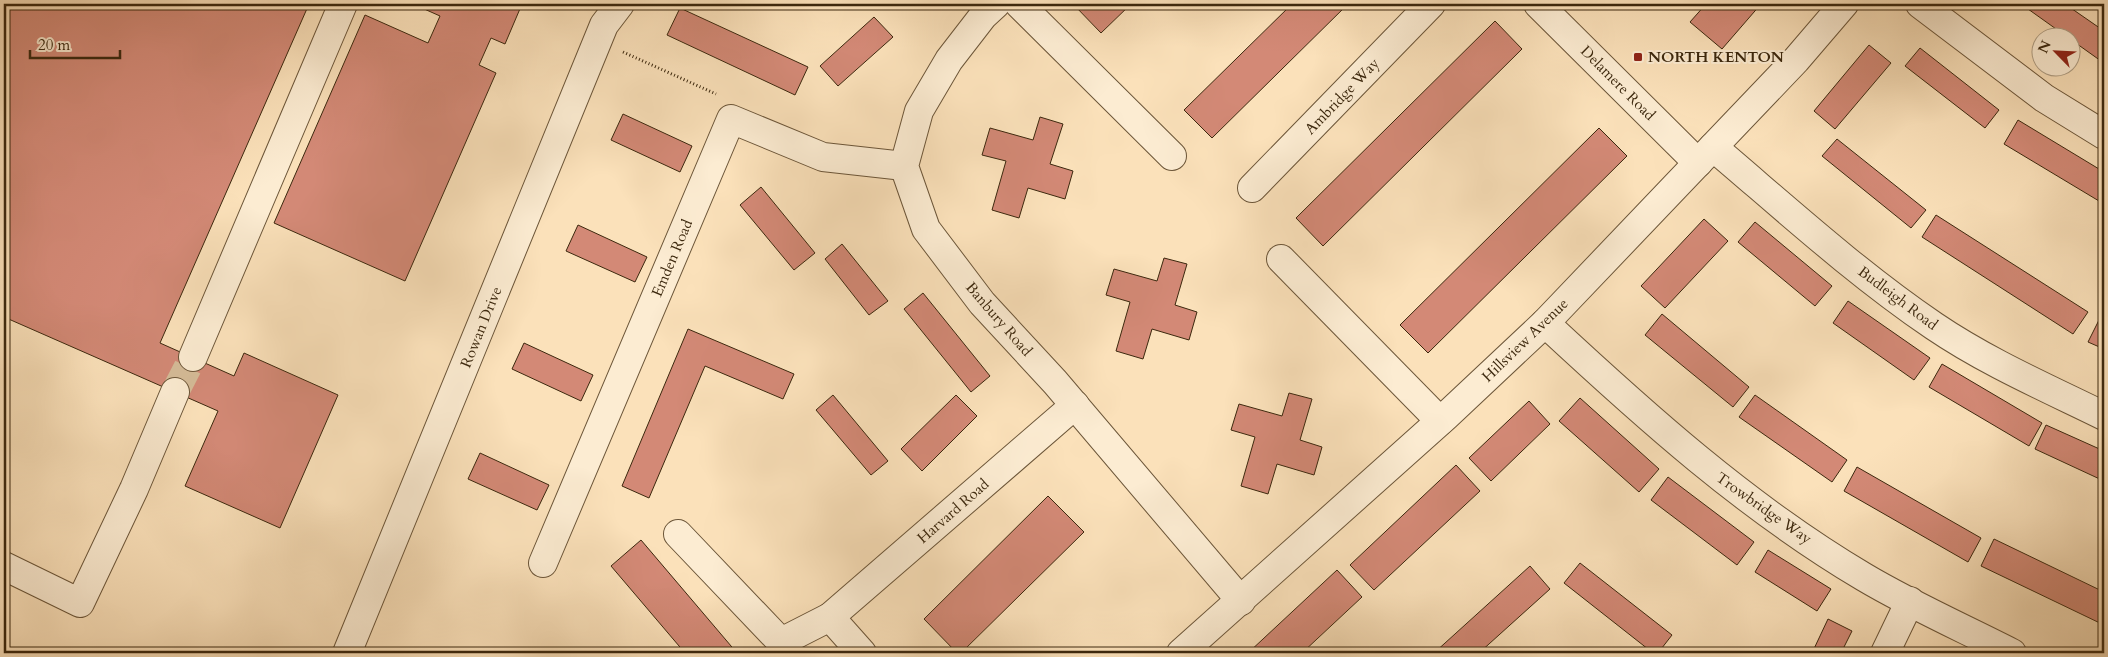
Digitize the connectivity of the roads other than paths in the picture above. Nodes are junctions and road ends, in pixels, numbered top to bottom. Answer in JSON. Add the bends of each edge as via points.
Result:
{"nodes":[{"id":1,"x":343,"y":4,"type":"edge"},
{"id":2,"x":620,"y":4,"type":"edge"},
{"id":3,"x":1018,"y":4,"type":"edge"},
{"id":4,"x":1431,"y":4,"type":"edge"},
{"id":5,"x":1538,"y":4,"type":"edge"},
{"id":6,"x":1844,"y":4,"type":"edge"},
{"id":7,"x":1920,"y":4,"type":"edge"},
{"id":8,"x":983,"y":8,"type":"edge"},
{"id":9,"x":2104,"y":135,"type":"edge"},
{"id":10,"x":1706,"y":155,"type":"junction"},
{"id":11,"x":1172,"y":156,"type":"dead end"},
{"id":12,"x":904,"y":166,"type":"junction"},
{"id":13,"x":1252,"y":188,"type":"dead end"},
{"id":14,"x":1281,"y":259,"type":"dead end"},
{"id":15,"x":1545,"y":322,"type":"junction"},
{"id":16,"x":192,"y":357,"type":"tunnel mouth"},
{"id":17,"x":175,"y":392,"type":"tunnel mouth"},
{"id":18,"x":1075,"y":405,"type":"junction"},
{"id":19,"x":2104,"y":416,"type":"edge"},
{"id":20,"x":1440,"y":421,"type":"junction"},
{"id":21,"x":678,"y":534,"type":"dead end"},
{"id":22,"x":542,"y":563,"type":"dead end"},
{"id":23,"x":4,"y":566,"type":"edge"},
{"id":24,"x":1241,"y":601,"type":"junction"},
{"id":25,"x":1910,"y":601,"type":"junction"},
{"id":26,"x":830,"y":617,"type":"junction"},
{"id":27,"x":347,"y":653,"type":"edge"},
{"id":28,"x":862,"y":653,"type":"edge"},
{"id":29,"x":1182,"y":653,"type":"edge"},
{"id":30,"x":1886,"y":653,"type":"edge"},
{"id":31,"x":2012,"y":653,"type":"edge"}],
"edges":[{"from":1,"to":16,"type":"street"},
{"from":2,"to":27,"type":"street","name":"Rowan Drive","via":[[604,25]]},
{"from":3,"to":11,"type":"street"},
{"from":4,"to":13,"type":"street","name":"Ambridge Way"},
{"from":5,"to":10,"type":"street","name":"Delamere Road"},
{"from":6,"to":10,"type":"street","name":"Hillsview Avenue"},
{"from":7,"to":9,"type":"street","via":[[2044,98]]},
{"from":8,"to":12,"type":"street","via":[[919,111]]},
{"from":10,"to":15,"type":"street","name":"Hillsview Avenue"},
{"from":10,"to":19,"type":"street","name":"Budleigh Road","via":[[1935,326],[2000,366]]},
{"from":12,"to":18,"type":"street","name":"Banbury Road","via":[[926,229],[982,303]]},
{"from":12,"to":22,"type":"street","name":"Emden Road","via":[[823,157],[731,120]]},
{"from":14,"to":20,"type":"street"},
{"from":15,"to":20,"type":"street","name":"Hillsview Avenue"},
{"from":15,"to":25,"type":"street","name":"Trowbridge Way","via":[[1703,465],[1776,519],[1864,577]]},
{"from":17,"to":23,"type":"street","via":[[80,603]]},
{"from":18,"to":24,"type":"street","name":"Banbury Road"},
{"from":18,"to":26,"type":"street","name":"Harvard Road"},
{"from":20,"to":24,"type":"street","name":"Hillsview Avenue"},
{"from":21,"to":26,"type":"street","name":"Harvard Road","via":[[781,642]]},
{"from":24,"to":29,"type":"street","name":"Hillsview Avenue"},
{"from":25,"to":30,"type":"street"},
{"from":25,"to":31,"type":"street","name":"Trowbridge Way"},
{"from":26,"to":28,"type":"street"}]}
